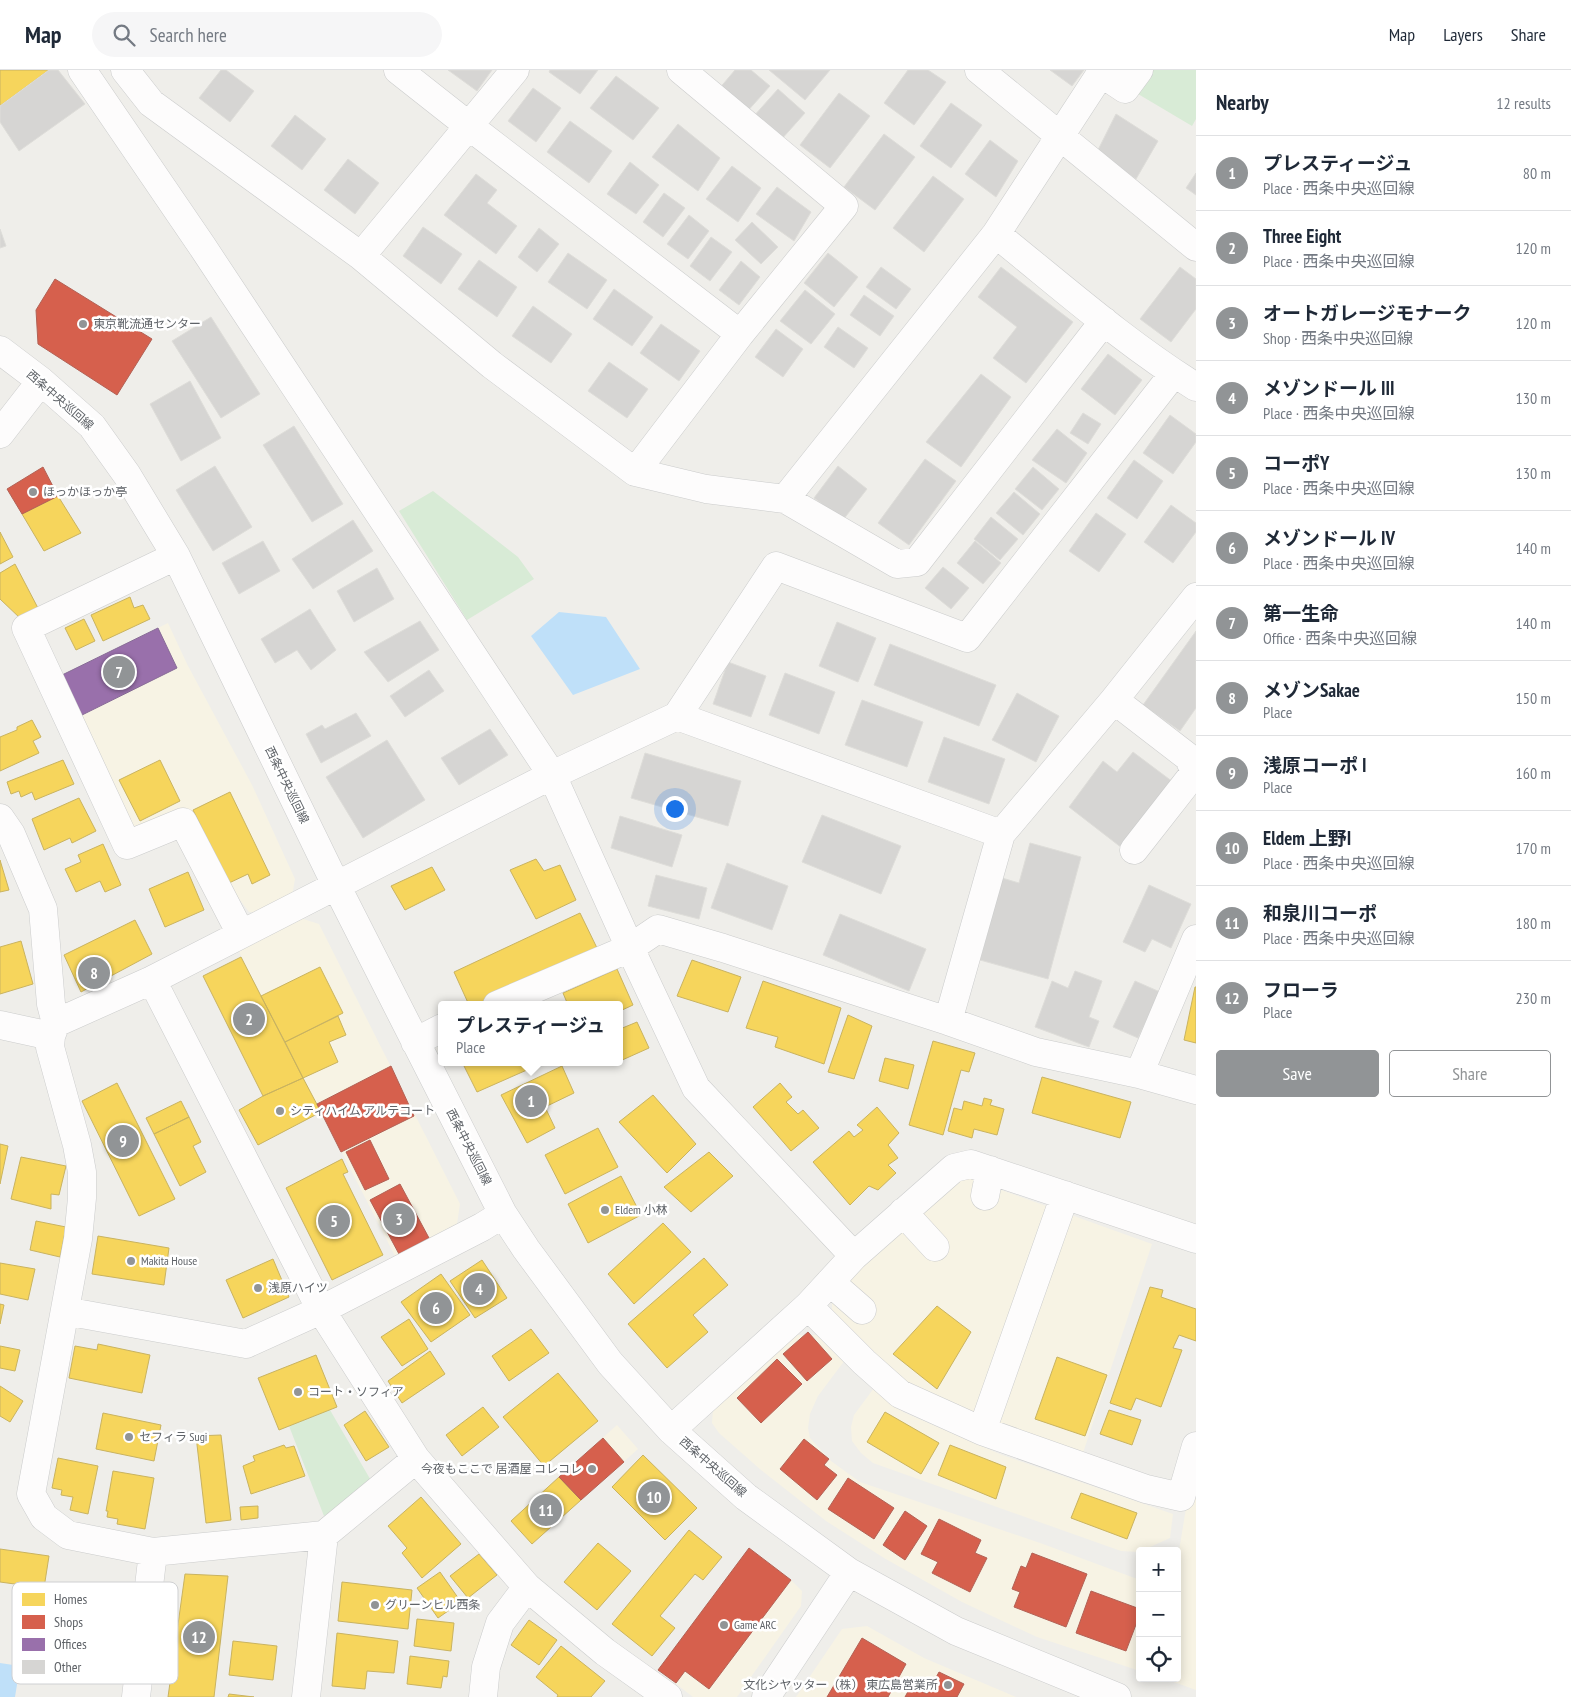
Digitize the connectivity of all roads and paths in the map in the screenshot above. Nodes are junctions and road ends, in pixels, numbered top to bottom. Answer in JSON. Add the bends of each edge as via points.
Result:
{"nodes":[{"id":1,"x":82,"y":70,"type":"edge"},
{"id":2,"x":125,"y":70,"type":"edge"},
{"id":3,"x":398,"y":70,"type":"edge"},
{"id":4,"x":515,"y":70,"type":"edge"},
{"id":5,"x":979,"y":70,"type":"edge"},
{"id":6,"x":1139,"y":70,"type":"edge"},
{"id":7,"x":687,"y":72,"type":"edge"},
{"id":8,"x":1102,"y":72,"type":"edge"},
{"id":9,"x":469,"y":126,"type":"junction"},
{"id":10,"x":1058,"y":136,"type":"junction"},
{"id":11,"x":996,"y":234,"type":"junction"},
{"id":12,"x":1196,"y":247,"type":"edge"},
{"id":13,"x":361,"y":256,"type":"junction"},
{"id":14,"x":1104,"y":321,"type":"junction"},
{"id":15,"x":740,"y":334,"type":"junction"},
{"id":16,"x":0,"y":350,"type":"edge"},
{"id":17,"x":1185,"y":380,"type":"edge"},
{"id":18,"x":41,"y":381,"type":"junction"},
{"id":19,"x":0,"y":434,"type":"edge"},
{"id":20,"x":635,"y":472,"type":"junction"},
{"id":21,"x":785,"y":499,"type":"junction"},
{"id":22,"x":176,"y":556,"type":"junction"},
{"id":23,"x":1196,"y":597,"type":"edge"},
{"id":24,"x":1114,"y":700,"type":"junction"},
{"id":25,"x":677,"y":716,"type":"junction"},
{"id":26,"x":1196,"y":773,"type":"edge"},
{"id":27,"x":552,"y":775,"type":"junction"},
{"id":28,"x":0,"y":818,"type":"edge"},
{"id":29,"x":1001,"y":834,"type":"junction"},
{"id":30,"x":1134,"y":850,"type":"dead end"},
{"id":31,"x":336,"y":885,"type":"junction"},
{"id":32,"x":241,"y":934,"type":"junction"},
{"id":33,"x":1196,"y":939,"type":"edge"},
{"id":34,"x":630,"y":948,"type":"junction"},
{"id":35,"x":152,"y":980,"type":"junction"},
{"id":36,"x":506,"y":1001,"type":"edge"},
{"id":37,"x":948,"y":1021,"type":"junction"},
{"id":38,"x":0,"y":1025,"type":"edge"},
{"id":39,"x":54,"y":1030,"type":"junction"},
{"id":40,"x":438,"y":1030,"type":"edge"},
{"id":41,"x":415,"y":1042,"type":"junction"},
{"id":42,"x":1139,"y":1074,"type":"junction"},
{"id":43,"x":1196,"y":1090,"type":"edge"},
{"id":44,"x":1066,"y":1195,"type":"junction"},
{"id":45,"x":903,"y":1212,"type":"junction"},
{"id":46,"x":503,"y":1214,"type":"junction"},
{"id":47,"x":1196,"y":1239,"type":"edge"},
{"id":48,"x":935,"y":1247,"type":"dead end"},
{"id":49,"x":854,"y":1256,"type":"junction"},
{"id":50,"x":830,"y":1282,"type":"junction"},
{"id":51,"x":808,"y":1306,"type":"junction"},
{"id":52,"x":321,"y":1310,"type":"junction"},
{"id":53,"x":862,"y":1310,"type":"dead end"},
{"id":54,"x":65,"y":1311,"type":"junction"},
{"id":55,"x":671,"y":1430,"type":"junction"},
{"id":56,"x":982,"y":1431,"type":"junction"},
{"id":57,"x":1196,"y":1446,"type":"edge"},
{"id":58,"x":416,"y":1459,"type":"junction"},
{"id":59,"x":324,"y":1536,"type":"junction"},
{"id":60,"x":153,"y":1552,"type":"junction"},
{"id":61,"x":849,"y":1572,"type":"junction"},
{"id":62,"x":149,"y":1582,"type":"edge"},
{"id":63,"x":527,"y":1587,"type":"junction"},
{"id":64,"x":138,"y":1684,"type":"edge"},
{"id":65,"x":136,"y":1697,"type":"edge"},
{"id":66,"x":306,"y":1697,"type":"edge"},
{"id":67,"x":483,"y":1697,"type":"edge"},
{"id":68,"x":668,"y":1697,"type":"edge"},
{"id":69,"x":766,"y":1697,"type":"edge"},
{"id":70,"x":1117,"y":1697,"type":"edge"}],
"edges":[{"from":1,"to":27,"type":"street"},
{"from":2,"to":13,"type":"street","via":[[151,104]]},
{"from":3,"to":9,"type":"street"},
{"from":4,"to":9,"type":"street"},
{"from":5,"to":10,"type":"street"},
{"from":6,"to":8,"type":"street","via":[[1125,89]]},
{"from":7,"to":15,"type":"street","via":[[844,206]]},
{"from":8,"to":10,"type":"street"},
{"from":9,"to":13,"type":"street"},
{"from":9,"to":15,"type":"street"},
{"from":10,"to":11,"type":"street"},
{"from":10,"to":12,"type":"street"},
{"from":11,"to":14,"type":"street"},
{"from":11,"to":21,"type":"street"},
{"from":13,"to":20,"type":"street","via":[[492,365]]},
{"from":14,"to":17,"type":"street"},
{"from":14,"to":21,"type":"street","via":[[917,562],[897,564]]},
{"from":15,"to":20,"type":"street"},
{"from":16,"to":18,"type":"street","name":"西条中央巡回線"},
{"from":17,"to":25,"type":"street","via":[[967,638],[776,566]]},
{"from":18,"to":19,"type":"street"},
{"from":18,"to":22,"type":"street","name":"西条中央巡回線","via":[[92,426],[127,475]]},
{"from":20,"to":21,"type":"street","via":[[706,489]]},
{"from":22,"to":31,"type":"street","name":"西条中央巡回線"},
{"from":22,"to":32,"type":"street","via":[[26,628],[127,845],[183,822]]},
{"from":23,"to":24,"type":"street"},
{"from":24,"to":26,"type":"street","via":[[1188,757]]},
{"from":24,"to":29,"type":"street"},
{"from":25,"to":27,"type":"street"},
{"from":25,"to":29,"type":"street"},
{"from":26,"to":30,"type":"street"},
{"from":27,"to":31,"type":"street"},
{"from":27,"to":34,"type":"street"},
{"from":28,"to":39,"type":"street","via":[[43,909]]},
{"from":29,"to":37,"type":"street"},
{"from":31,"to":32,"type":"street"},
{"from":31,"to":41,"type":"street","name":"西条中央巡回線"},
{"from":32,"to":35,"type":"street"},
{"from":33,"to":42,"type":"street"},
{"from":34,"to":36,"type":"street"},
{"from":34,"to":37,"type":"street","via":[[658,929]]},
{"from":34,"to":49,"type":"street","via":[[696,1088]]},
{"from":35,"to":39,"type":"street"},
{"from":35,"to":52,"type":"street"},
{"from":37,"to":42,"type":"street","via":[[1036,1052]]},
{"from":38,"to":39,"type":"street"},
{"from":39,"to":54,"type":"street","via":[[50,1047],[82,1172],[78,1238]]},
{"from":40,"to":41,"type":"street"},
{"from":41,"to":46,"type":"street","name":"西条中央巡回線"},
{"from":42,"to":43,"type":"street"},
{"from":44,"to":45,"type":"street","via":[[988,1183],[972,1164],[954,1168]]},
{"from":44,"to":47,"type":"street"},
{"from":44,"to":56,"type":"street"},
{"from":45,"to":48,"type":"street"},
{"from":45,"to":49,"type":"street"},
{"from":46,"to":52,"type":"street"},
{"from":46,"to":55,"type":"street","name":"西条中央巡回線","via":[[610,1363]]},
{"from":49,"to":50,"type":"street"},
{"from":50,"to":51,"type":"street"},
{"from":50,"to":53,"type":"street"},
{"from":51,"to":55,"type":"street"},
{"from":51,"to":56,"type":"street","via":[[900,1394]]},
{"from":52,"to":54,"type":"street","via":[[246,1344],[169,1338]]},
{"from":52,"to":58,"type":"street"},
{"from":54,"to":60,"type":"street","via":[[31,1494],[44,1516],[68,1534]]},
{"from":55,"to":61,"type":"street","name":"西条中央巡回線","via":[[746,1497]]},
{"from":56,"to":57,"type":"street","via":[[1146,1489],[1181,1497]]},
{"from":58,"to":59,"type":"street"},
{"from":58,"to":63,"type":"street"},
{"from":59,"to":60,"type":"street"},
{"from":59,"to":66,"type":"street"},
{"from":60,"to":62,"type":"street"},
{"from":61,"to":69,"type":"street"},
{"from":61,"to":70,"type":"street","name":"西条中央巡回線","via":[[956,1631]]},
{"from":63,"to":67,"type":"street","via":[[500,1623],[486,1667]]},
{"from":63,"to":68,"type":"street","via":[[605,1652]]},
{"from":64,"to":65,"type":"street"}]}
